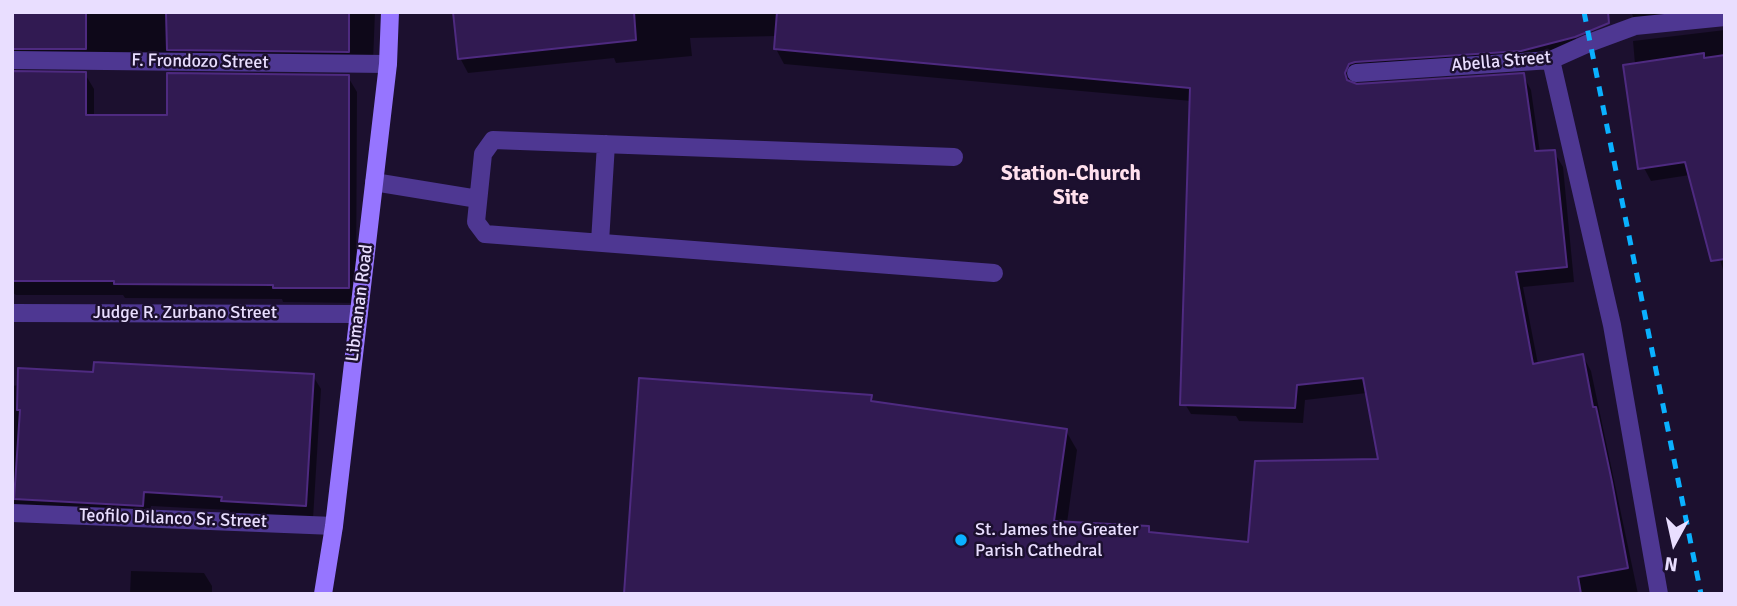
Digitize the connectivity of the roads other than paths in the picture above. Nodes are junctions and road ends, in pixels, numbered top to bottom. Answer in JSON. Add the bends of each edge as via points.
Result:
{"nodes":[{"id":1,"x":390,"y":12,"type":"edge"},
{"id":2,"x":1725,"y":17,"type":"edge"},
{"id":3,"x":12,"y":60,"type":"edge"},
{"id":4,"x":1551,"y":60,"type":"junction"},
{"id":5,"x":388,"y":64,"type":"junction"},
{"id":6,"x":1356,"y":73,"type":"dead end"},
{"id":7,"x":606,"y":144,"type":"junction"},
{"id":8,"x":954,"y":158,"type":"dead end"},
{"id":9,"x":374,"y":182,"type":"junction"},
{"id":10,"x":478,"y":199,"type":"junction"},
{"id":11,"x":600,"y":242,"type":"junction"},
{"id":12,"x":994,"y":273,"type":"dead end"},
{"id":13,"x":12,"y":313,"type":"edge"},
{"id":14,"x":359,"y":314,"type":"junction"},
{"id":15,"x":12,"y":513,"type":"edge"},
{"id":16,"x":334,"y":526,"type":"junction"},
{"id":17,"x":323,"y":594,"type":"edge"},
{"id":18,"x":1658,"y":594,"type":"edge"}],
"edges":[{"from":1,"to":5,"type":"main road","name":"Libmanan Road"},
{"from":2,"to":4,"type":"street","name":"Abella Street","via":[[1635,26]]},
{"from":3,"to":5,"type":"street","name":"F. Frondozo Street"},
{"from":4,"to":6,"type":"street","name":"Abella Street"},
{"from":4,"to":18,"type":"street","via":[[1612,325]]},
{"from":5,"to":9,"type":"main road","name":"Libmanan Road"},
{"from":7,"to":8,"type":"street"},
{"from":7,"to":10,"type":"street","via":[[493,140],[483,154]]},
{"from":7,"to":11,"type":"street"},
{"from":9,"to":10,"type":"street"},
{"from":9,"to":14,"type":"main road","name":"Libmanan Road"},
{"from":10,"to":11,"type":"street","via":[[476,222],[485,234]]},
{"from":11,"to":12,"type":"street"},
{"from":13,"to":14,"type":"street","name":"Judge R. Zurbano Street"},
{"from":14,"to":16,"type":"main road","name":"Libmanan Road"},
{"from":15,"to":16,"type":"street","name":"Teofilo Dilanco Sr. Street"},
{"from":16,"to":17,"type":"main road","name":"Libmanan Road"}]}
